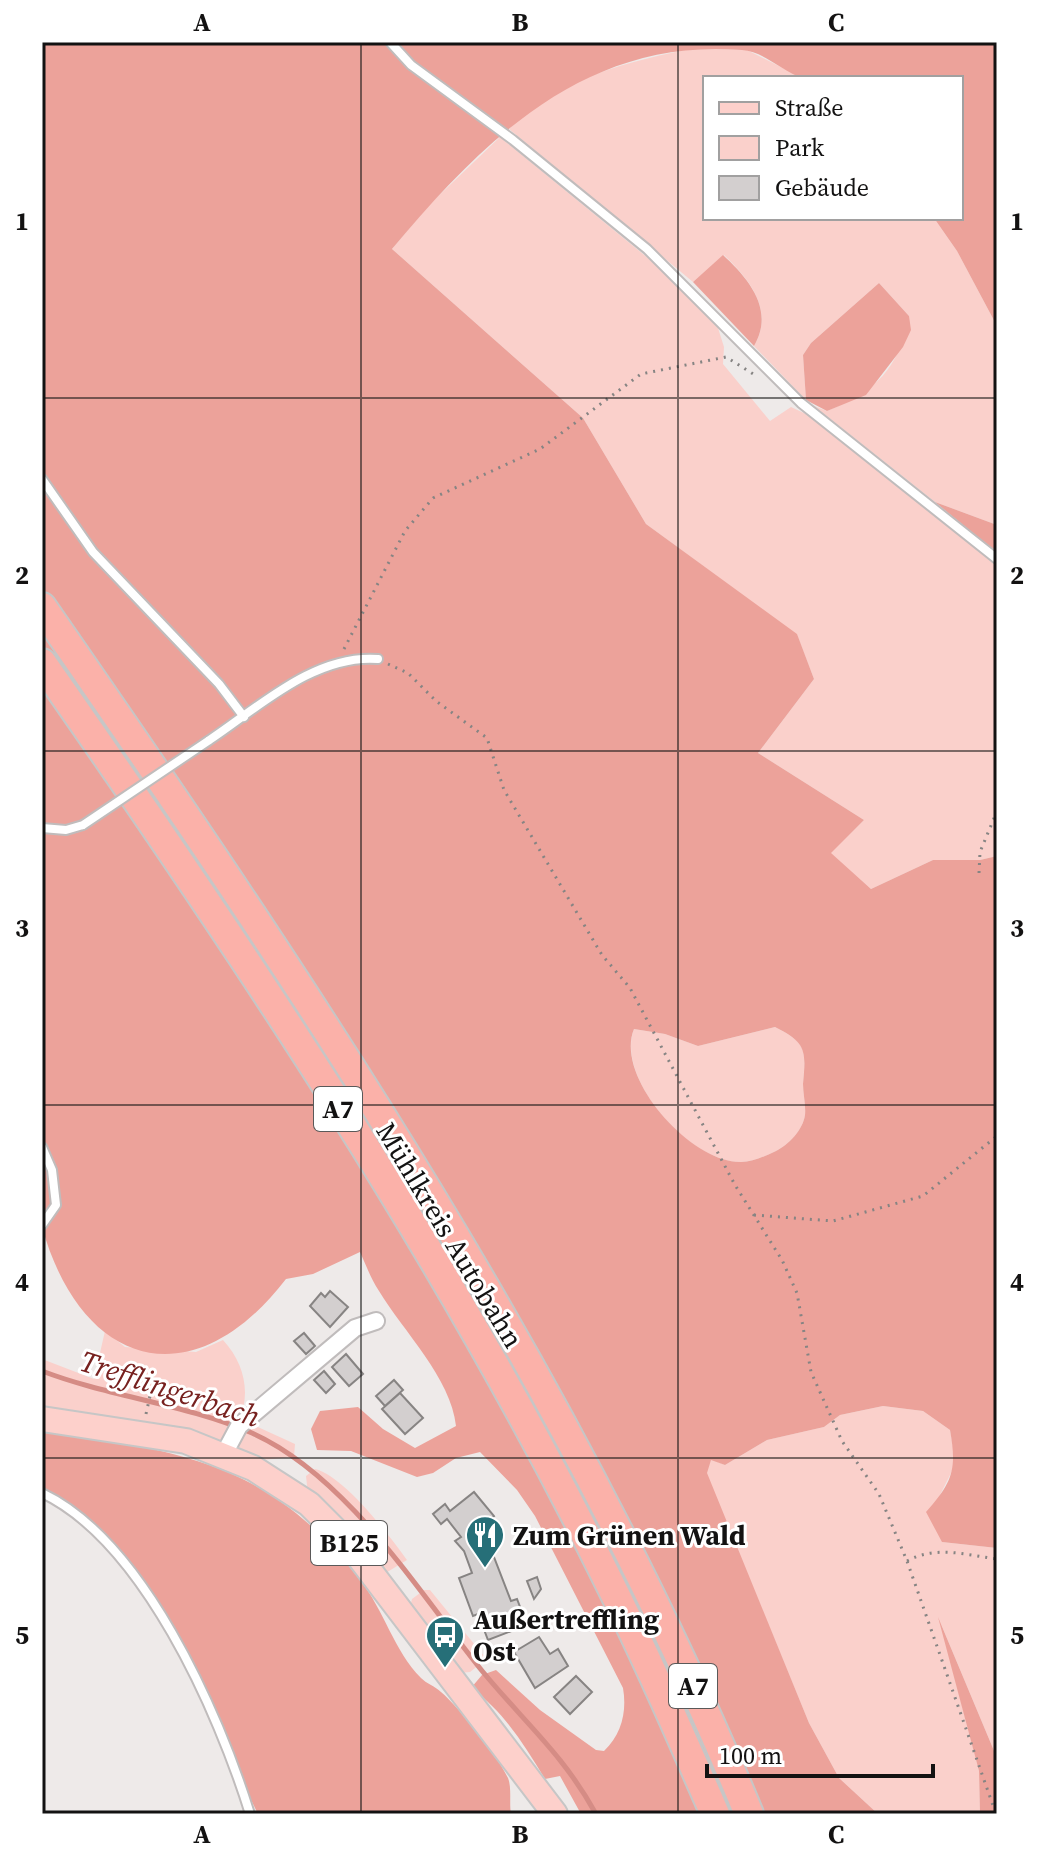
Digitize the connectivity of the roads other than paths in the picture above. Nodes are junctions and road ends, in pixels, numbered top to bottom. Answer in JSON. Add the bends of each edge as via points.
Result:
{"nodes":[{"id":1,"x":390,"y":42,"type":"edge"},
{"id":2,"x":42,"y":479,"type":"edge"},
{"id":3,"x":997,"y":559,"type":"edge"},
{"id":4,"x":42,"y":607,"type":"edge"},
{"id":5,"x":378,"y":659,"type":"road end"},
{"id":6,"x":42,"y":663,"type":"edge"},
{"id":7,"x":244,"y":717,"type":"junction"},
{"id":8,"x":42,"y":828,"type":"edge"},
{"id":9,"x":42,"y":1147,"type":"edge"},
{"id":10,"x":42,"y":1225,"type":"edge"},
{"id":11,"x":376,"y":1321,"type":"dead end"},
{"id":12,"x":42,"y":1419,"type":"edge"},
{"id":13,"x":228,"y":1448,"type":"junction"},
{"id":14,"x":42,"y":1493,"type":"edge"},
{"id":15,"x":250,"y":1814,"type":"edge"},
{"id":16,"x":555,"y":1814,"type":"edge"},
{"id":17,"x":715,"y":1814,"type":"edge"},
{"id":18,"x":749,"y":1814,"type":"edge"}],
"edges":[{"from":1,"to":3,"type":"lane","via":[[411,65],[647,249],[809,410]]},
{"from":2,"to":7,"type":"lane","via":[[93,552]]},
{"from":4,"to":18,"type":"highway","name":"Mühlkreis Autobahn","number":"A7","via":[[331,1040],[498,1311],[632,1560]]},
{"from":5,"to":7,"type":"lane","via":[[339,660]]},
{"from":6,"to":17,"type":"highway","name":"Mühlkreis Autobahn","number":"A7","via":[[305,1056],[471,1326],[605,1574]]},
{"from":7,"to":8,"type":"lane","bridge":true,"via":[[83,825]]},
{"from":9,"to":10,"type":"lane","via":[[52,1170],[56,1205]]},
{"from":11,"to":13,"type":"street","via":[[355,1328],[239,1426]]},
{"from":12,"to":13,"type":"main road","number":"B125"},
{"from":13,"to":16,"type":"main road","number":"B125","via":[[296,1495],[350,1545]]},
{"from":14,"to":15,"type":"lane","via":[[87,1522],[142,1586],[198,1685]]}]}
